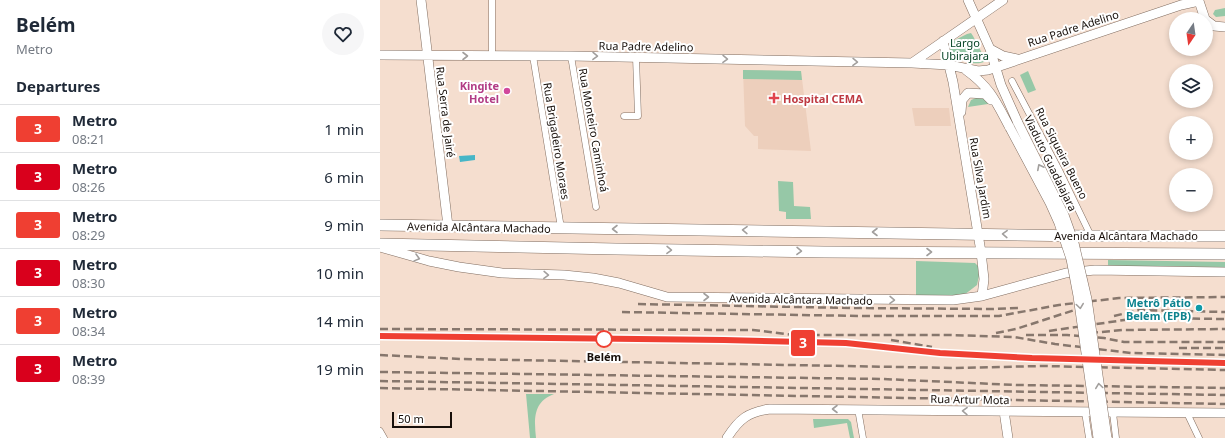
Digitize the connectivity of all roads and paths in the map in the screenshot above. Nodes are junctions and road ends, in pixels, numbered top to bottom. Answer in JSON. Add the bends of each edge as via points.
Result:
{"nodes":[{"id":1,"x":421,"y":0,"type":"edge"},
{"id":2,"x":492,"y":0,"type":"edge"},
{"id":3,"x":968,"y":0,"type":"edge"},
{"id":4,"x":1003,"y":0,"type":"edge"},
{"id":5,"x":1202,"y":0,"type":"edge"},
{"id":6,"x":1205,"y":12,"type":"edge"},
{"id":7,"x":976,"y":17,"type":"junction"},
{"id":8,"x":1213,"y":25,"type":"edge"},
{"id":9,"x":1225,"y":27,"type":"edge"},
{"id":10,"x":943,"y":41,"type":"junction"},
{"id":11,"x":990,"y":49,"type":"junction"},
{"id":12,"x":380,"y":55,"type":"edge"},
{"id":13,"x":426,"y":56,"type":"junction"},
{"id":14,"x":492,"y":56,"type":"junction"},
{"id":15,"x":533,"y":56,"type":"junction"},
{"id":16,"x":571,"y":56,"type":"junction"},
{"id":17,"x":636,"y":57,"type":"junction"},
{"id":18,"x":1018,"y":59,"type":"junction"},
{"id":19,"x":912,"y":63,"type":"junction"},
{"id":20,"x":949,"y":65,"type":"junction"},
{"id":21,"x":996,"y":67,"type":"junction"},
{"id":22,"x":965,"y":69,"type":"junction"},
{"id":23,"x":1012,"y":81,"type":"dead end"},
{"id":24,"x":998,"y":106,"type":"junction"},
{"id":25,"x":624,"y":116,"type":"dead end"},
{"id":26,"x":959,"y":124,"type":"junction"},
{"id":27,"x":596,"y":207,"type":"dead end"},
{"id":28,"x":380,"y":225,"type":"edge"},
{"id":29,"x":448,"y":226,"type":"junction"},
{"id":30,"x":561,"y":228,"type":"junction"},
{"id":31,"x":978,"y":233,"type":"junction"},
{"id":32,"x":1091,"y":236,"type":"junction"},
{"id":33,"x":1225,"y":236,"type":"edge"},
{"id":34,"x":380,"y":246,"type":"edge"},
{"id":35,"x":981,"y":252,"type":"junction"},
{"id":36,"x":1225,"y":254,"type":"edge"},
{"id":37,"x":1225,"y":272,"type":"edge"},
{"id":38,"x":982,"y":296,"type":"junction"},
{"id":39,"x":858,"y":409,"type":"junction"},
{"id":40,"x":1004,"y":411,"type":"junction"},
{"id":41,"x":1085,"y":412,"type":"junction"},
{"id":42,"x":1225,"y":412,"type":"edge"},
{"id":43,"x":1113,"y":413,"type":"junction"},
{"id":44,"x":1187,"y":413,"type":"junction"},
{"id":45,"x":380,"y":431,"type":"edge"},
{"id":46,"x":384,"y":438,"type":"edge"},
{"id":47,"x":727,"y":438,"type":"edge"},
{"id":48,"x":863,"y":438,"type":"edge"},
{"id":49,"x":1008,"y":438,"type":"edge"},
{"id":50,"x":1089,"y":438,"type":"edge"},
{"id":51,"x":1098,"y":438,"type":"edge"},
{"id":52,"x":1107,"y":438,"type":"edge"},
{"id":53,"x":1116,"y":438,"type":"edge"},
{"id":54,"x":1199,"y":438,"type":"edge"}],
"edges":[{"from":1,"to":13,"type":"street","name":"Rua Serra de Jairé"},
{"from":2,"to":14,"type":"street"},
{"from":3,"to":7,"type":"street"},
{"from":4,"to":7,"type":"street"},
{"from":5,"to":6,"type":"street"},
{"from":5,"to":18,"type":"street","name":"Rua Padre Adelino","via":[[1181,4]]},
{"from":7,"to":10,"type":"street"},
{"from":7,"to":11,"type":"street"},
{"from":8,"to":9,"type":"street"},
{"from":10,"to":19,"type":"street"},
{"from":10,"to":20,"type":"street"},
{"from":11,"to":18,"type":"street","name":"Rua Padre Adelino","via":[[1003,56]]},
{"from":11,"to":21,"type":"street"},
{"from":12,"to":13,"type":"street","name":"Rua Padre Adelino"},
{"from":13,"to":14,"type":"street","name":"Rua Padre Adelino","one_way":true},
{"from":13,"to":29,"type":"street","name":"Rua Serra de Jairé"},
{"from":14,"to":15,"type":"street","name":"Rua Padre Adelino"},
{"from":15,"to":16,"type":"street","name":"Rua Padre Adelino"},
{"from":15,"to":30,"type":"street","name":"Rua Brigadeiro Moraes"},
{"from":16,"to":17,"type":"street","name":"Rua Padre Adelino","one_way":true},
{"from":16,"to":27,"type":"street","name":"Rua Monteiro Caminhoá"},
{"from":17,"to":19,"type":"street","name":"Rua Padre Adelino","one_way":true},
{"from":17,"to":25,"type":"street","via":[[638,116]]},
{"from":18,"to":21,"type":"street","name":"Rua Padre Adelino"},
{"from":19,"to":20,"type":"street"},
{"from":20,"to":22,"type":"street"},
{"from":20,"to":26,"type":"street","name":"Rua Silva Jardim"},
{"from":21,"to":22,"type":"street","via":[[978,71]]},
{"from":52,"to":21,"type":"street","name":"Viaduto Guadalajara","one_way":true,"bridge":true,"via":[[1087,299],[1074,243],[1064,215],[1001,85]]},
{"from":22,"to":24,"type":"street","name":"Viaduto Guadalajara","via":[[982,82]]},
{"from":23,"to":32,"type":"street","name":"Rua Siqueira Bueno"},
{"from":24,"to":26,"type":"street","via":[[994,105],[986,94],[968,93],[962,100],[962,118]]},
{"from":24,"to":51,"type":"street","name":"Viaduto Guadalajara","one_way":true,"bridge":true,"via":[[1050,203],[1071,259]]},
{"from":26,"to":31,"type":"street","name":"Rua Silva Jardim"},
{"from":28,"to":29,"type":"highway","name":"Avenida Alcântara Machado"},
{"from":29,"to":30,"type":"highway","name":"Avenida Alcântara Machado"},
{"from":31,"to":30,"type":"highway","name":"Avenida Alcântara Machado","one_way":true},
{"from":32,"to":31,"type":"highway","name":"Avenida Alcântara Machado","one_way":true},
{"from":31,"to":35,"type":"street","name":"Rua Silva Jardim"},
{"from":32,"to":33,"type":"highway","name":"Avenida Alcântara Machado"},
{"from":34,"to":35,"type":"highway","name":"Avenida Alcântara Machado","one_way":true},
{"from":34,"to":38,"type":"street","name":"Avenida Alcântara Machado","one_way":true,"via":[[458,267],[502,273],[593,278],[667,297],[935,301]]},
{"from":35,"to":36,"type":"highway","name":"Avenida Alcântara Machado"},
{"from":35,"to":38,"type":"street","name":"Rua Silva Jardim","via":[[984,278]]},
{"from":37,"to":38,"type":"street","name":"Avenida Alcântara Machado","via":[[1094,270],[1066,273]]},
{"from":40,"to":39,"type":"street","name":"Rua Artur Mota","one_way":true},
{"from":39,"to":47,"type":"street","name":"Rua Artur Mota","one_way":true,"via":[[758,411],[744,417]]},
{"from":39,"to":48,"type":"street"},
{"from":40,"to":41,"type":"street","name":"Rua Artur Mota"},
{"from":40,"to":49,"type":"street"},
{"from":41,"to":43,"type":"street","name":"Rua Artur Mota"},
{"from":41,"to":50,"type":"street"},
{"from":42,"to":44,"type":"street","name":"Rua Artur Mota"},
{"from":43,"to":44,"type":"street","name":"Rua Artur Mota"},
{"from":43,"to":53,"type":"street"},
{"from":44,"to":54,"type":"street"},
{"from":45,"to":46,"type":"street"}]}
